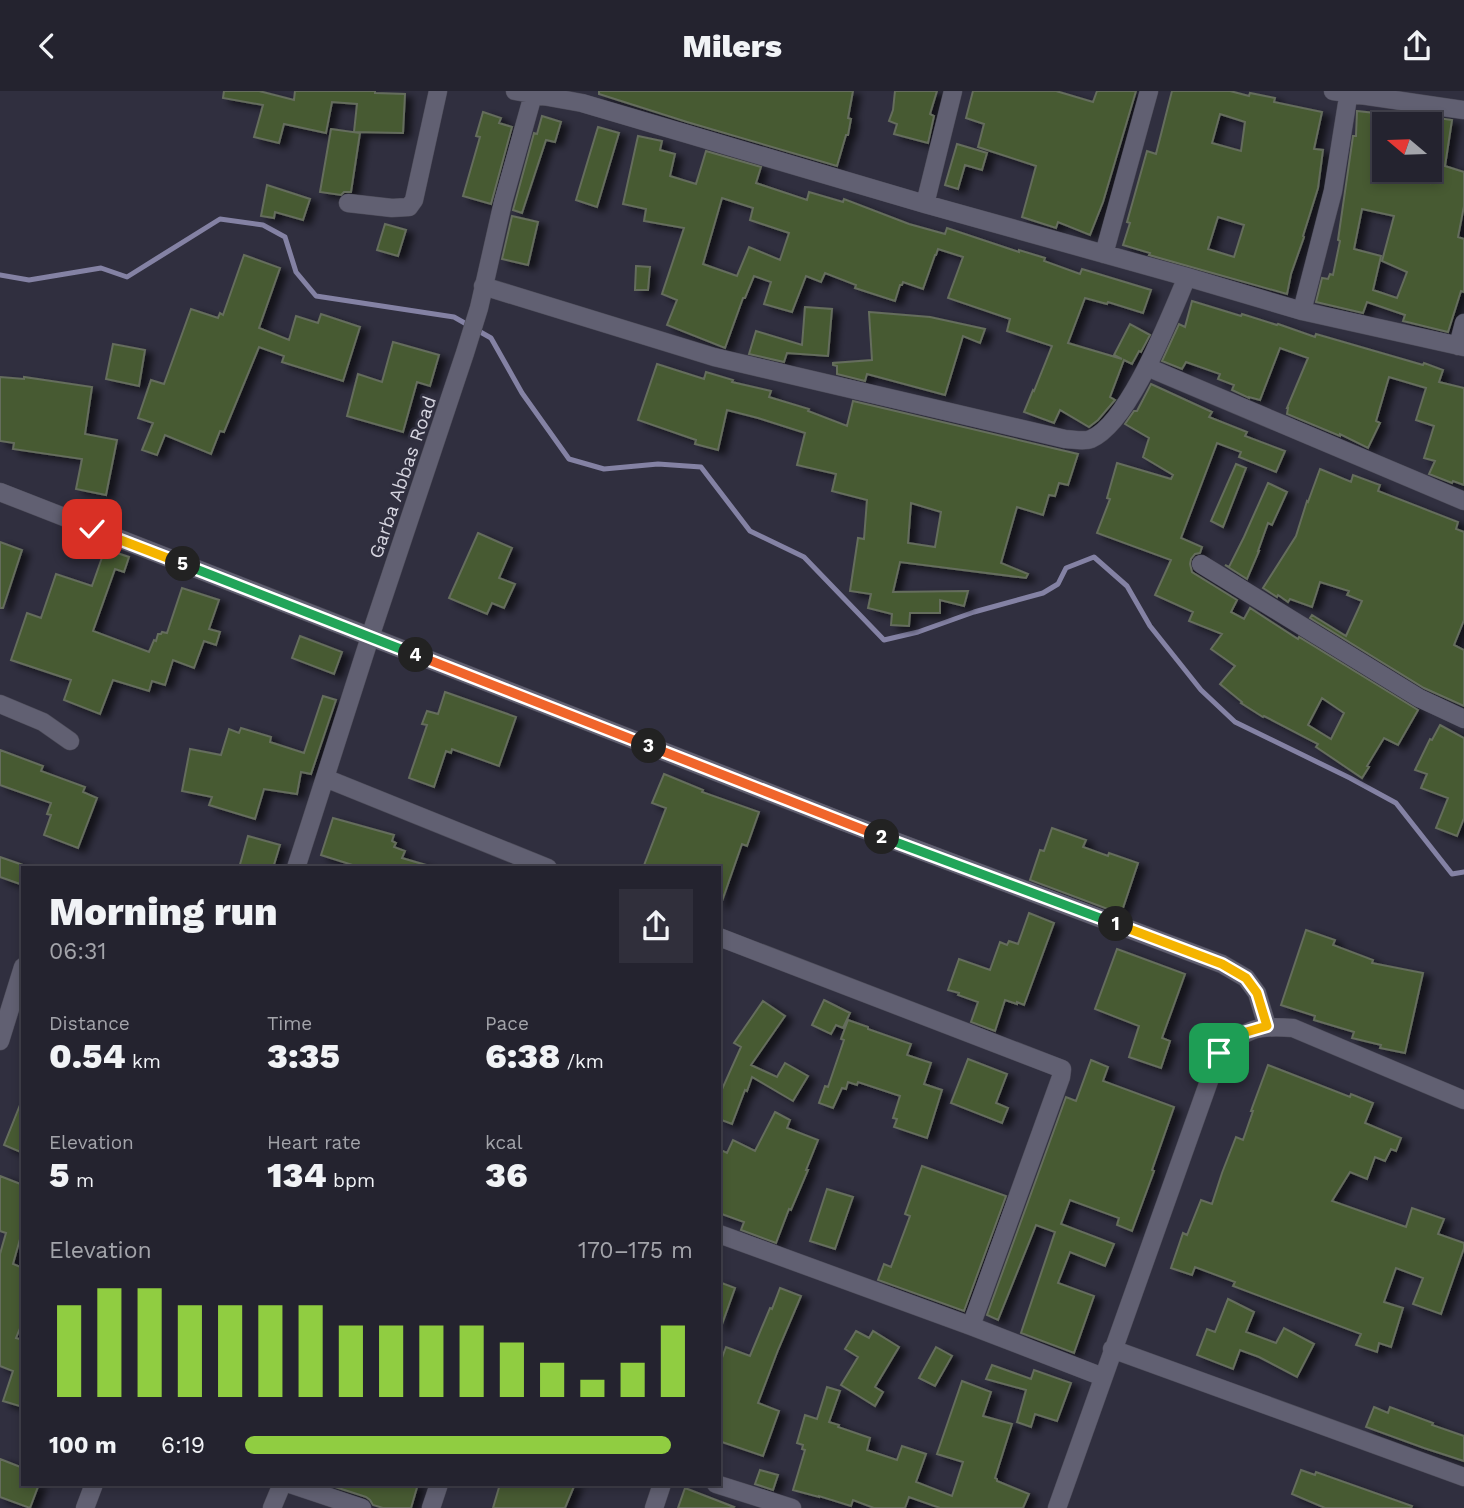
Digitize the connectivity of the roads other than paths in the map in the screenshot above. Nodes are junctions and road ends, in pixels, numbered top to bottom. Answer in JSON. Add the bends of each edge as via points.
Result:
{"nodes":[{"id":1,"x":438,"y":91,"type":"edge"},
{"id":2,"x":953,"y":91,"type":"edge"},
{"id":3,"x":1149,"y":91,"type":"edge"},
{"id":4,"x":1343,"y":92,"type":"edge"},
{"id":5,"x":524,"y":93,"type":"edge"},
{"id":6,"x":1464,"y":110,"type":"edge"},
{"id":7,"x":348,"y":204,"type":"dead end"},
{"id":8,"x":925,"y":204,"type":"junction"},
{"id":9,"x":1104,"y":254,"type":"junction"},
{"id":10,"x":1187,"y":277,"type":"junction"},
{"id":11,"x":483,"y":286,"type":"junction"},
{"id":12,"x":1302,"y":311,"type":"junction"},
{"id":13,"x":1464,"y":323,"type":"edge"},
{"id":14,"x":1461,"y":346,"type":"edge"},
{"id":15,"x":1147,"y":367,"type":"junction"},
{"id":16,"x":0,"y":492,"type":"edge"},
{"id":17,"x":1464,"y":501,"type":"edge"},
{"id":18,"x":1201,"y":565,"type":"dead end"},
{"id":19,"x":370,"y":637,"type":"junction"},
{"id":20,"x":0,"y":704,"type":"edge"},
{"id":21,"x":1464,"y":719,"type":"edge"},
{"id":22,"x":70,"y":741,"type":"dead end"},
{"id":23,"x":326,"y":778,"type":"junction"},
{"id":24,"x":297,"y":866,"type":"edge"},
{"id":25,"x":543,"y":866,"type":"edge"},
{"id":26,"x":721,"y":938,"type":"edge"},
{"id":27,"x":21,"y":973,"type":"edge"},
{"id":28,"x":1267,"y":1026,"type":"junction"},
{"id":29,"x":0,"y":1041,"type":"edge"},
{"id":30,"x":1464,"y":1100,"type":"edge"},
{"id":31,"x":721,"y":1235,"type":"edge"},
{"id":32,"x":971,"y":1326,"type":"junction"},
{"id":33,"x":1112,"y":1349,"type":"junction"},
{"id":34,"x":1103,"y":1377,"type":"junction"},
{"id":35,"x":1464,"y":1478,"type":"edge"},
{"id":36,"x":93,"y":1486,"type":"edge"},
{"id":37,"x":281,"y":1486,"type":"edge"},
{"id":38,"x":296,"y":1486,"type":"edge"},
{"id":39,"x":438,"y":1486,"type":"edge"},
{"id":40,"x":661,"y":1486,"type":"edge"},
{"id":41,"x":721,"y":1486,"type":"edge"},
{"id":42,"x":85,"y":1508,"type":"edge"},
{"id":43,"x":272,"y":1508,"type":"edge"},
{"id":44,"x":362,"y":1508,"type":"edge"},
{"id":45,"x":431,"y":1508,"type":"edge"},
{"id":46,"x":654,"y":1508,"type":"edge"},
{"id":47,"x":792,"y":1508,"type":"edge"},
{"id":48,"x":1057,"y":1508,"type":"edge"}],
"edges":[{"from":1,"to":7,"type":"street","via":[[409,207]]},
{"from":2,"to":8,"type":"street"},
{"from":3,"to":9,"type":"street"},
{"from":4,"to":6,"type":"street"},
{"from":4,"to":12,"type":"street","via":[[1333,191]]},
{"from":5,"to":8,"type":"street","via":[[582,103]]},
{"from":5,"to":11,"type":"street","name":"Garba Abbas Road"},
{"from":8,"to":9,"type":"street"},
{"from":9,"to":10,"type":"street"},
{"from":10,"to":12,"type":"street"},
{"from":10,"to":15,"type":"street"},
{"from":11,"to":15,"type":"street","via":[[714,357],[1065,439],[1089,440],[1112,425]]},
{"from":11,"to":19,"type":"street","name":"Garba Abbas Road","via":[[466,353]]},
{"from":12,"to":14,"type":"street"},
{"from":13,"to":14,"type":"street"},
{"from":15,"to":17,"type":"street"},
{"from":16,"to":19,"type":"street"},
{"from":18,"to":21,"type":"street","via":[[1419,698]]},
{"from":19,"to":23,"type":"street","name":"Garba Abbas Road"},
{"from":19,"to":28,"type":"street","via":[[844,823],[1222,964],[1246,978],[1257,993]]},
{"from":20,"to":22,"type":"street","via":[[43,722]]},
{"from":23,"to":24,"type":"street","name":"Garba Abbas Road"},
{"from":23,"to":25,"type":"street"},
{"from":26,"to":32,"type":"street","via":[[1062,1069]]},
{"from":27,"to":29,"type":"street"},
{"from":28,"to":30,"type":"street","via":[[1293,1028]]},
{"from":28,"to":33,"type":"street","via":[[1243,1033],[1219,1053]]},
{"from":31,"to":32,"type":"street"},
{"from":32,"to":34,"type":"street"},
{"from":33,"to":34,"type":"street"},
{"from":33,"to":35,"type":"street"},
{"from":34,"to":48,"type":"street"},
{"from":36,"to":42,"type":"street"},
{"from":37,"to":43,"type":"street"},
{"from":38,"to":44,"type":"street"},
{"from":39,"to":45,"type":"street"},
{"from":40,"to":46,"type":"street"},
{"from":41,"to":47,"type":"street"}]}
